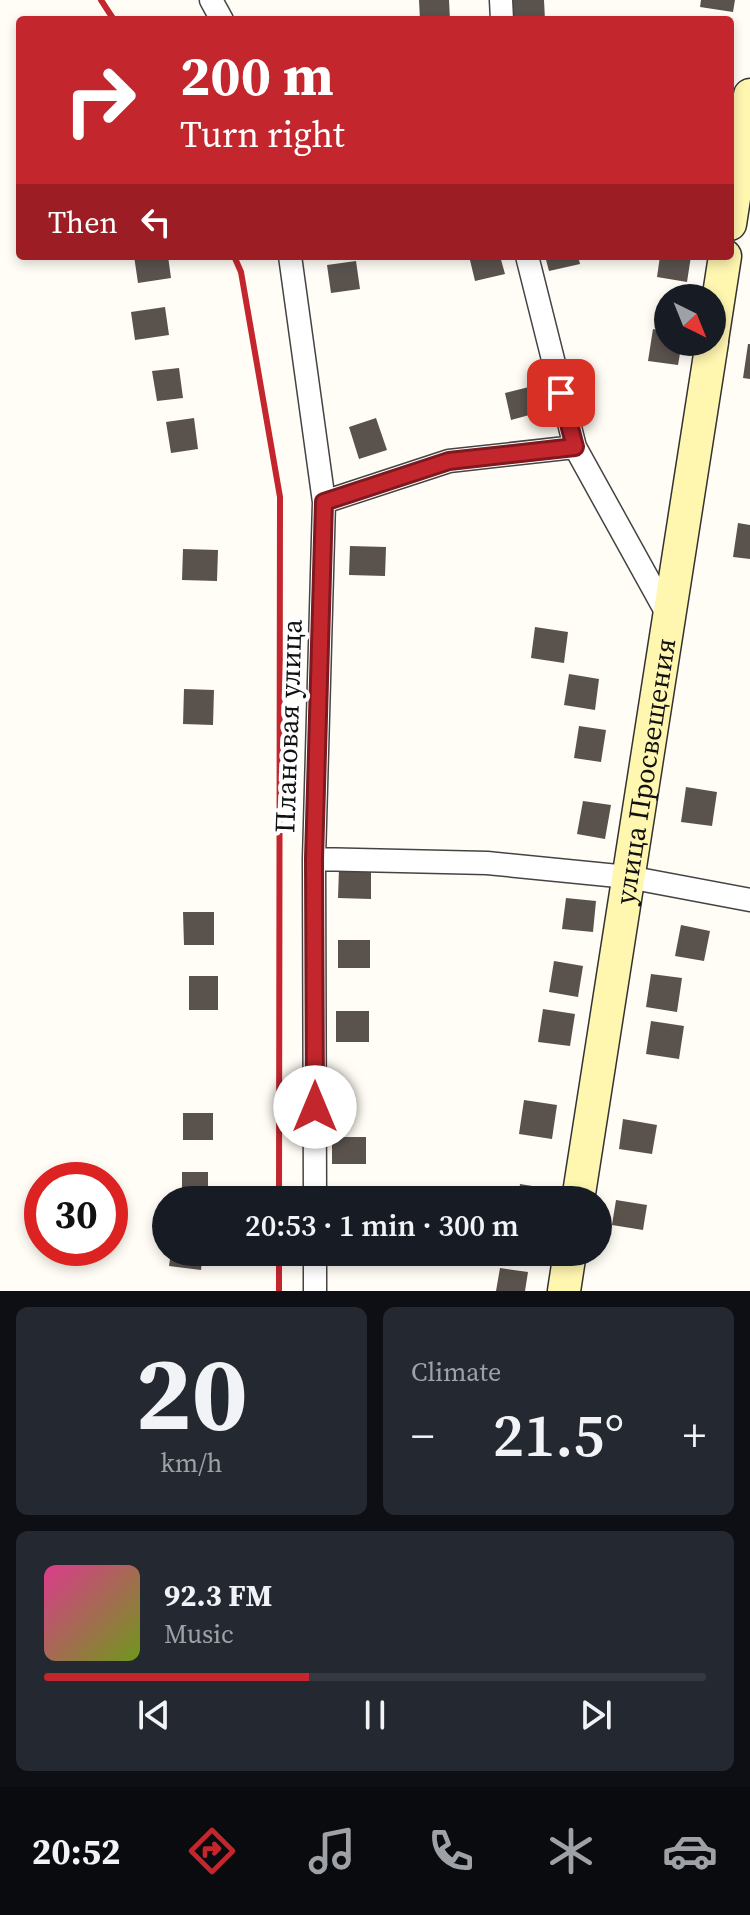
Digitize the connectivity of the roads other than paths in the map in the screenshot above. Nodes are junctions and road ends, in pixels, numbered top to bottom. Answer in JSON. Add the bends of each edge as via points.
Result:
{"nodes":[{"id":1,"x":750,"y":95,"type":"edge"},
{"id":2,"x":734,"y":198,"type":"edge"},
{"id":3,"x":291,"y":260,"type":"edge"},
{"id":4,"x":528,"y":260,"type":"edge"},
{"id":5,"x":724,"y":260,"type":"edge"},
{"id":6,"x":721,"y":284,"type":"edge"},
{"id":7,"x":710,"y":356,"type":"edge"},
{"id":8,"x":575,"y":447,"type":"junction"},
{"id":9,"x":324,"y":502,"type":"junction"},
{"id":10,"x":669,"y":617,"type":"junction"},
{"id":11,"x":314,"y":859,"type":"junction"},
{"id":12,"x":628,"y":877,"type":"junction"},
{"id":13,"x":750,"y":900,"type":"edge"},
{"id":14,"x":315,"y":1186,"type":"edge"},
{"id":15,"x":580,"y":1186,"type":"edge"},
{"id":16,"x":315,"y":1266,"type":"edge"},
{"id":17,"x":568,"y":1266,"type":"edge"},
{"id":18,"x":315,"y":1291,"type":"edge"},
{"id":19,"x":564,"y":1291,"type":"edge"}],
"edges":[{"from":1,"to":2,"type":"street"},
{"from":3,"to":9,"type":"street","name":"Плановая улица"},
{"from":4,"to":8,"type":"street"},
{"from":5,"to":6,"type":"street","name":"улица Просвещения"},
{"from":7,"to":10,"type":"street","name":"улица Просвещения"},
{"from":8,"to":9,"type":"street","via":[[449,461]]},
{"from":8,"to":10,"type":"street"},
{"from":9,"to":11,"type":"street","name":"Плановая улица"},
{"from":10,"to":12,"type":"street","name":"улица Просвещения"},
{"from":11,"to":12,"type":"street","via":[[487,863]]},
{"from":11,"to":14,"type":"street","name":"Плановая улица"},
{"from":12,"to":13,"type":"street"},
{"from":12,"to":15,"type":"street","name":"улица Просвещения"},
{"from":16,"to":18,"type":"street"},
{"from":17,"to":19,"type":"street"}]}
